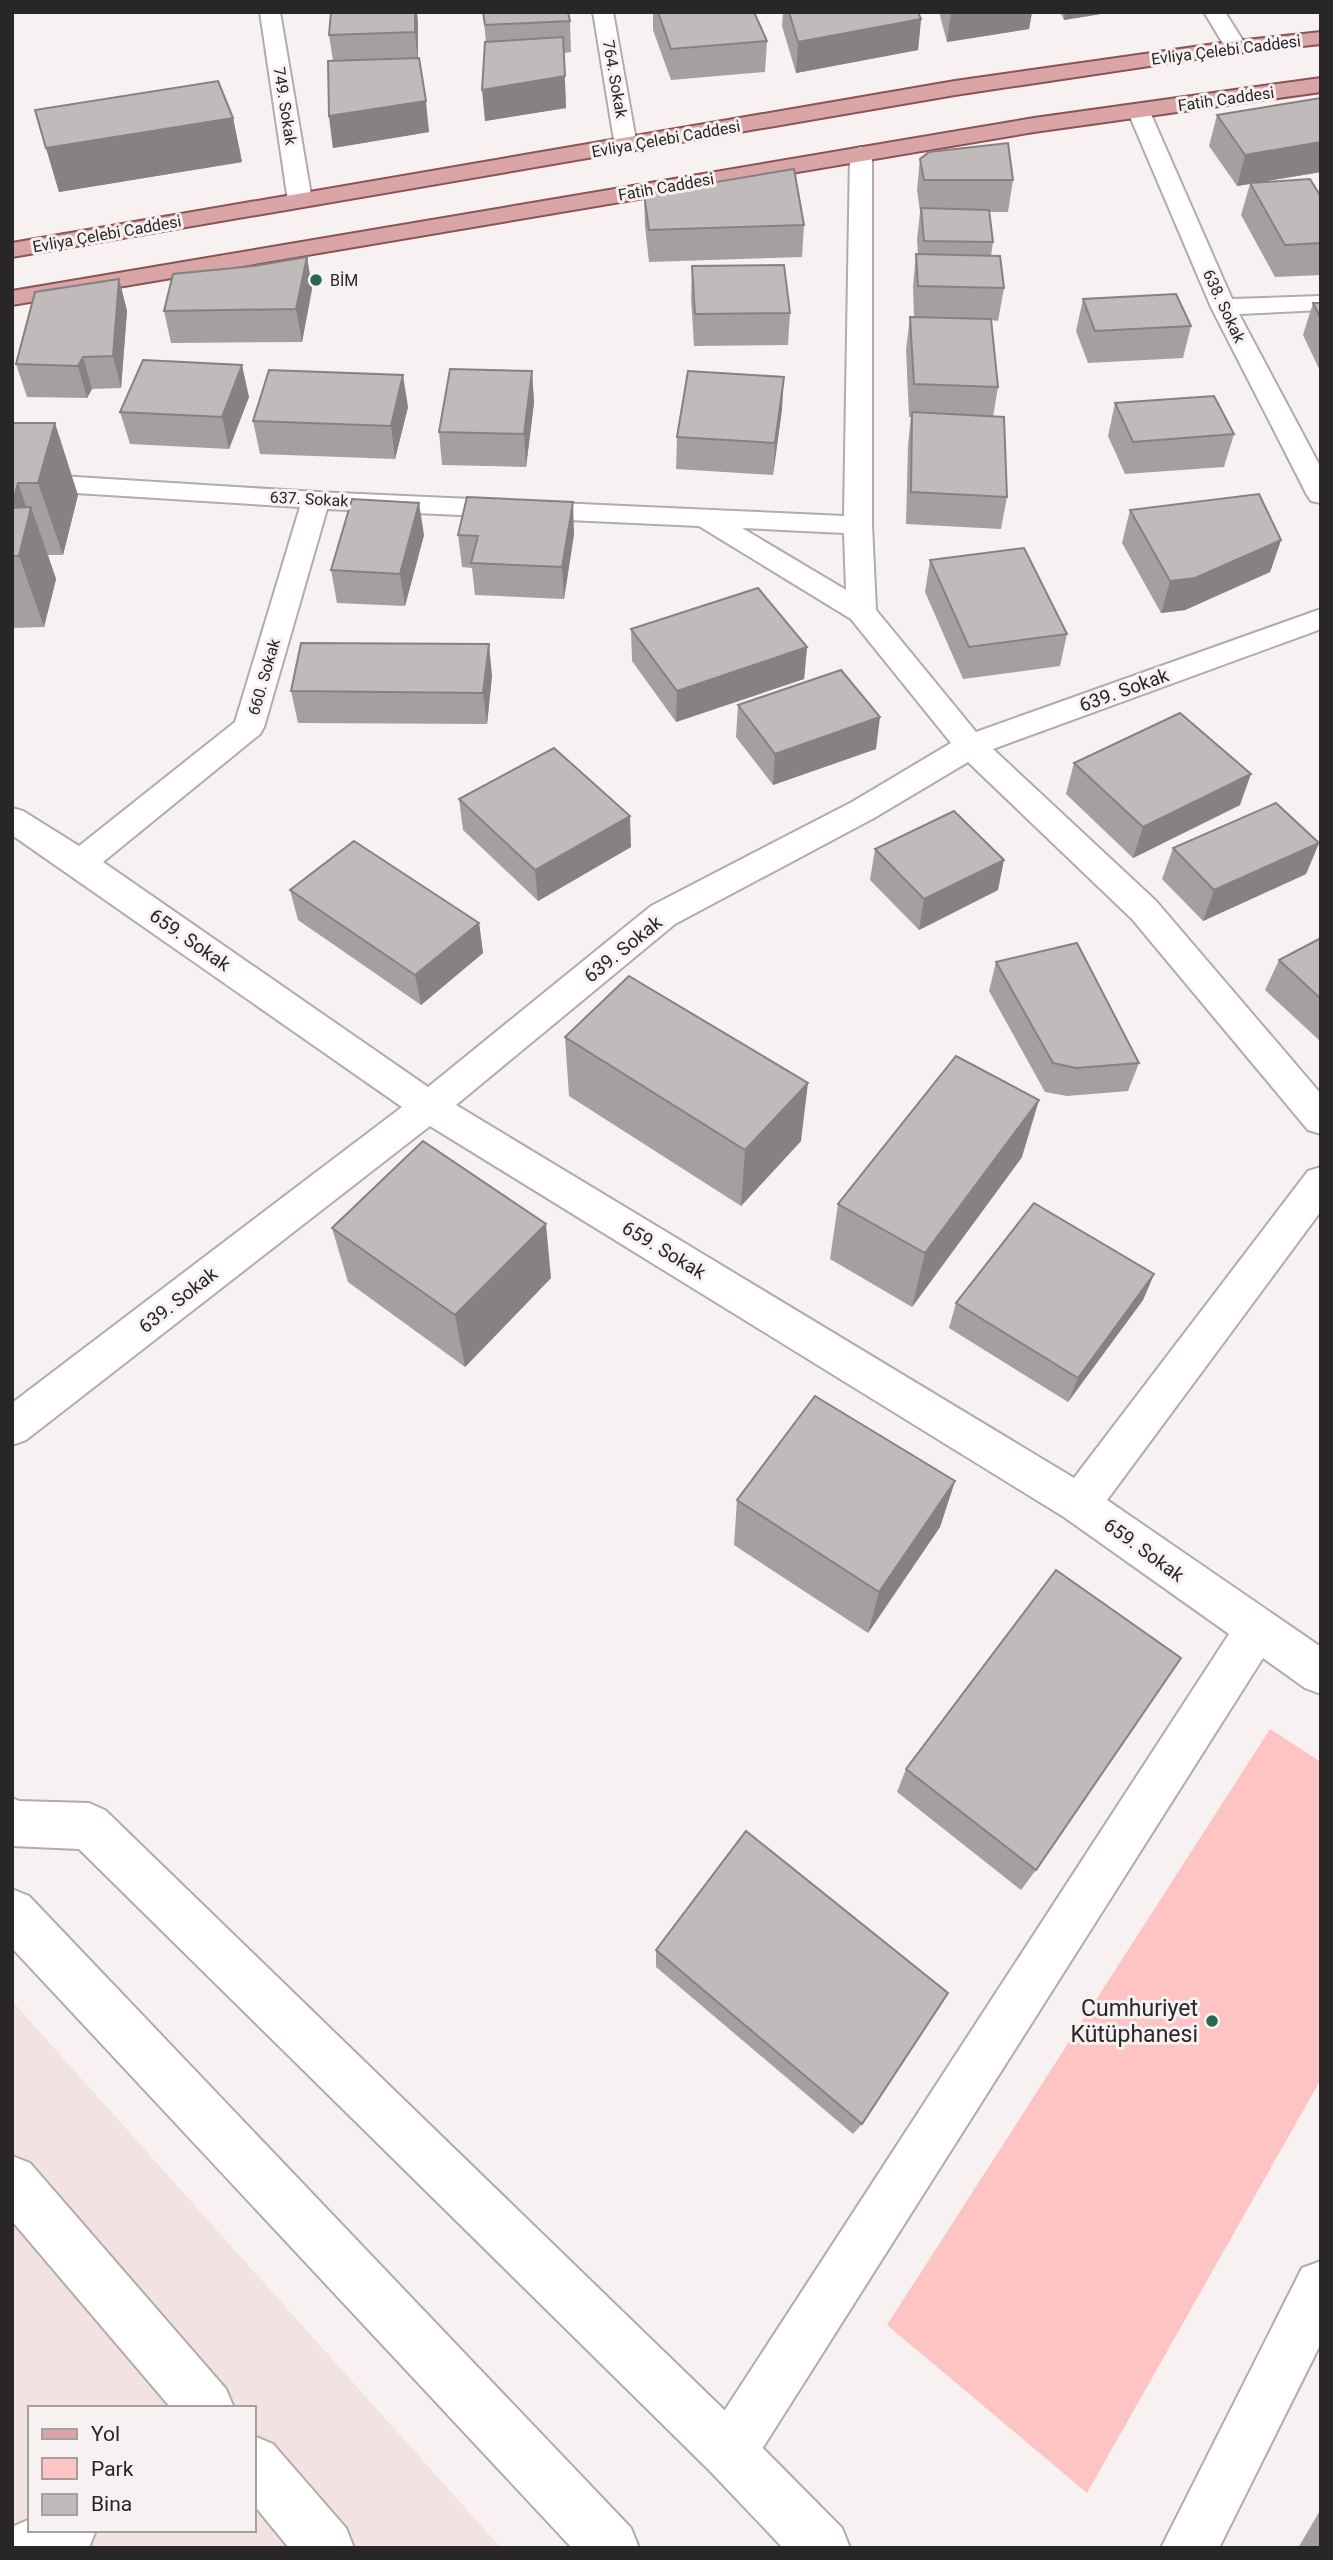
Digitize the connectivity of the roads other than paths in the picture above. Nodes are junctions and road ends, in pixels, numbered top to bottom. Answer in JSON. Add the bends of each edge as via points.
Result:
{"nodes":[{"id":1,"x":270,"y":12,"type":"edge"},
{"id":2,"x":603,"y":12,"type":"edge"},
{"id":3,"x":1214,"y":12,"type":"edge"},
{"id":4,"x":1321,"y":38,"type":"edge"},
{"id":5,"x":1236,"y":47,"type":"junction"},
{"id":6,"x":1321,"y":86,"type":"edge"},
{"id":7,"x":1139,"y":112,"type":"junction"},
{"id":8,"x":626,"y":146,"type":"junction"},
{"id":9,"x":861,"y":154,"type":"junction"},
{"id":10,"x":300,"y":201,"type":"junction"},
{"id":11,"x":12,"y":250,"type":"edge"},
{"id":12,"x":12,"y":299,"type":"edge"},
{"id":13,"x":1321,"y":303,"type":"edge"},
{"id":14,"x":1223,"y":307,"type":"junction"},
{"id":15,"x":12,"y":481,"type":"edge"},
{"id":16,"x":1321,"y":495,"type":"edge"},
{"id":17,"x":316,"y":500,"type":"junction"},
{"id":18,"x":703,"y":516,"type":"junction"},
{"id":19,"x":858,"y":525,"type":"junction"},
{"id":20,"x":861,"y":612,"type":"junction"},
{"id":21,"x":1321,"y":618,"type":"edge"},
{"id":22,"x":970,"y":746,"type":"junction"},
{"id":23,"x":12,"y":819,"type":"edge"},
{"id":24,"x":80,"y":863,"type":"junction"},
{"id":25,"x":429,"y":1107,"type":"junction"},
{"id":26,"x":1321,"y":1120,"type":"edge"},
{"id":27,"x":1321,"y":1182,"type":"edge"},
{"id":28,"x":12,"y":1427,"type":"edge"},
{"id":29,"x":1079,"y":1504,"type":"junction"},
{"id":30,"x":1256,"y":1630,"type":"junction"},
{"id":31,"x":1321,"y":1673,"type":"edge"},
{"id":32,"x":13,"y":1830,"type":"edge"},
{"id":33,"x":12,"y":1913,"type":"edge"},
{"id":34,"x":12,"y":2181,"type":"edge"},
{"id":35,"x":1321,"y":2287,"type":"edge"},
{"id":36,"x":204,"y":2406,"type":"edge"},
{"id":37,"x":729,"y":2452,"type":"junction"},
{"id":38,"x":256,"y":2465,"type":"edge"},
{"id":39,"x":64,"y":2532,"type":"edge"},
{"id":40,"x":30,"y":2548,"type":"edge"},
{"id":41,"x":326,"y":2548,"type":"edge"},
{"id":42,"x":611,"y":2548,"type":"edge"},
{"id":43,"x":822,"y":2548,"type":"edge"},
{"id":44,"x":1189,"y":2548,"type":"edge"}],
"edges":[{"from":1,"to":10,"type":"street","name":"749. Sokak"},
{"from":2,"to":8,"type":"street","name":"764. Sokak"},
{"from":3,"to":5,"type":"street"},
{"from":4,"to":5,"type":"main road","name":"Evliya Çelebi Caddesi"},
{"from":5,"to":8,"type":"main road","name":"Evliya Çelebi Caddesi","via":[[955,88]]},
{"from":6,"to":7,"type":"main road","name":"Fatih Caddesi"},
{"from":7,"to":9,"type":"main road","name":"Fatih Caddesi"},
{"from":7,"to":14,"type":"street","name":"638. Sokak"},
{"from":8,"to":10,"type":"main road","name":"Evliya Çelebi Caddesi"},
{"from":9,"to":12,"type":"main road","name":"Fatih Caddesi"},
{"from":9,"to":19,"type":"street"},
{"from":10,"to":11,"type":"main road","name":"Evliya Çelebi Caddesi"},
{"from":13,"to":14,"type":"street"},
{"from":14,"to":16,"type":"street","name":"638. Sokak"},
{"from":15,"to":17,"type":"street","name":"637. Sokak"},
{"from":17,"to":18,"type":"street","name":"637. Sokak"},
{"from":17,"to":24,"type":"street","name":"660. Sokak","via":[[249,727]]},
{"from":18,"to":19,"type":"street","name":"637. Sokak"},
{"from":18,"to":20,"type":"street"},
{"from":19,"to":20,"type":"street"},
{"from":20,"to":22,"type":"street"},
{"from":21,"to":22,"type":"street","name":"639. Sokak"},
{"from":22,"to":25,"type":"street","name":"639. Sokak","via":[[863,810],[663,915]]},
{"from":22,"to":26,"type":"street","via":[[1144,910]]},
{"from":23,"to":24,"type":"street","name":"659. Sokak"},
{"from":24,"to":25,"type":"street","name":"659. Sokak"},
{"from":25,"to":28,"type":"street","name":"639. Sokak"},
{"from":25,"to":29,"type":"street","name":"659. Sokak"},
{"from":27,"to":29,"type":"street"},
{"from":29,"to":30,"type":"street","name":"659. Sokak"},
{"from":30,"to":31,"type":"street","name":"659. Sokak"},
{"from":30,"to":37,"type":"street"},
{"from":32,"to":37,"type":"street","via":[[89,1826]]},
{"from":33,"to":42,"type":"street"},
{"from":34,"to":36,"type":"street"},
{"from":35,"to":44,"type":"street"},
{"from":37,"to":43,"type":"street"},
{"from":38,"to":41,"type":"street"},
{"from":39,"to":40,"type":"street"}]}
